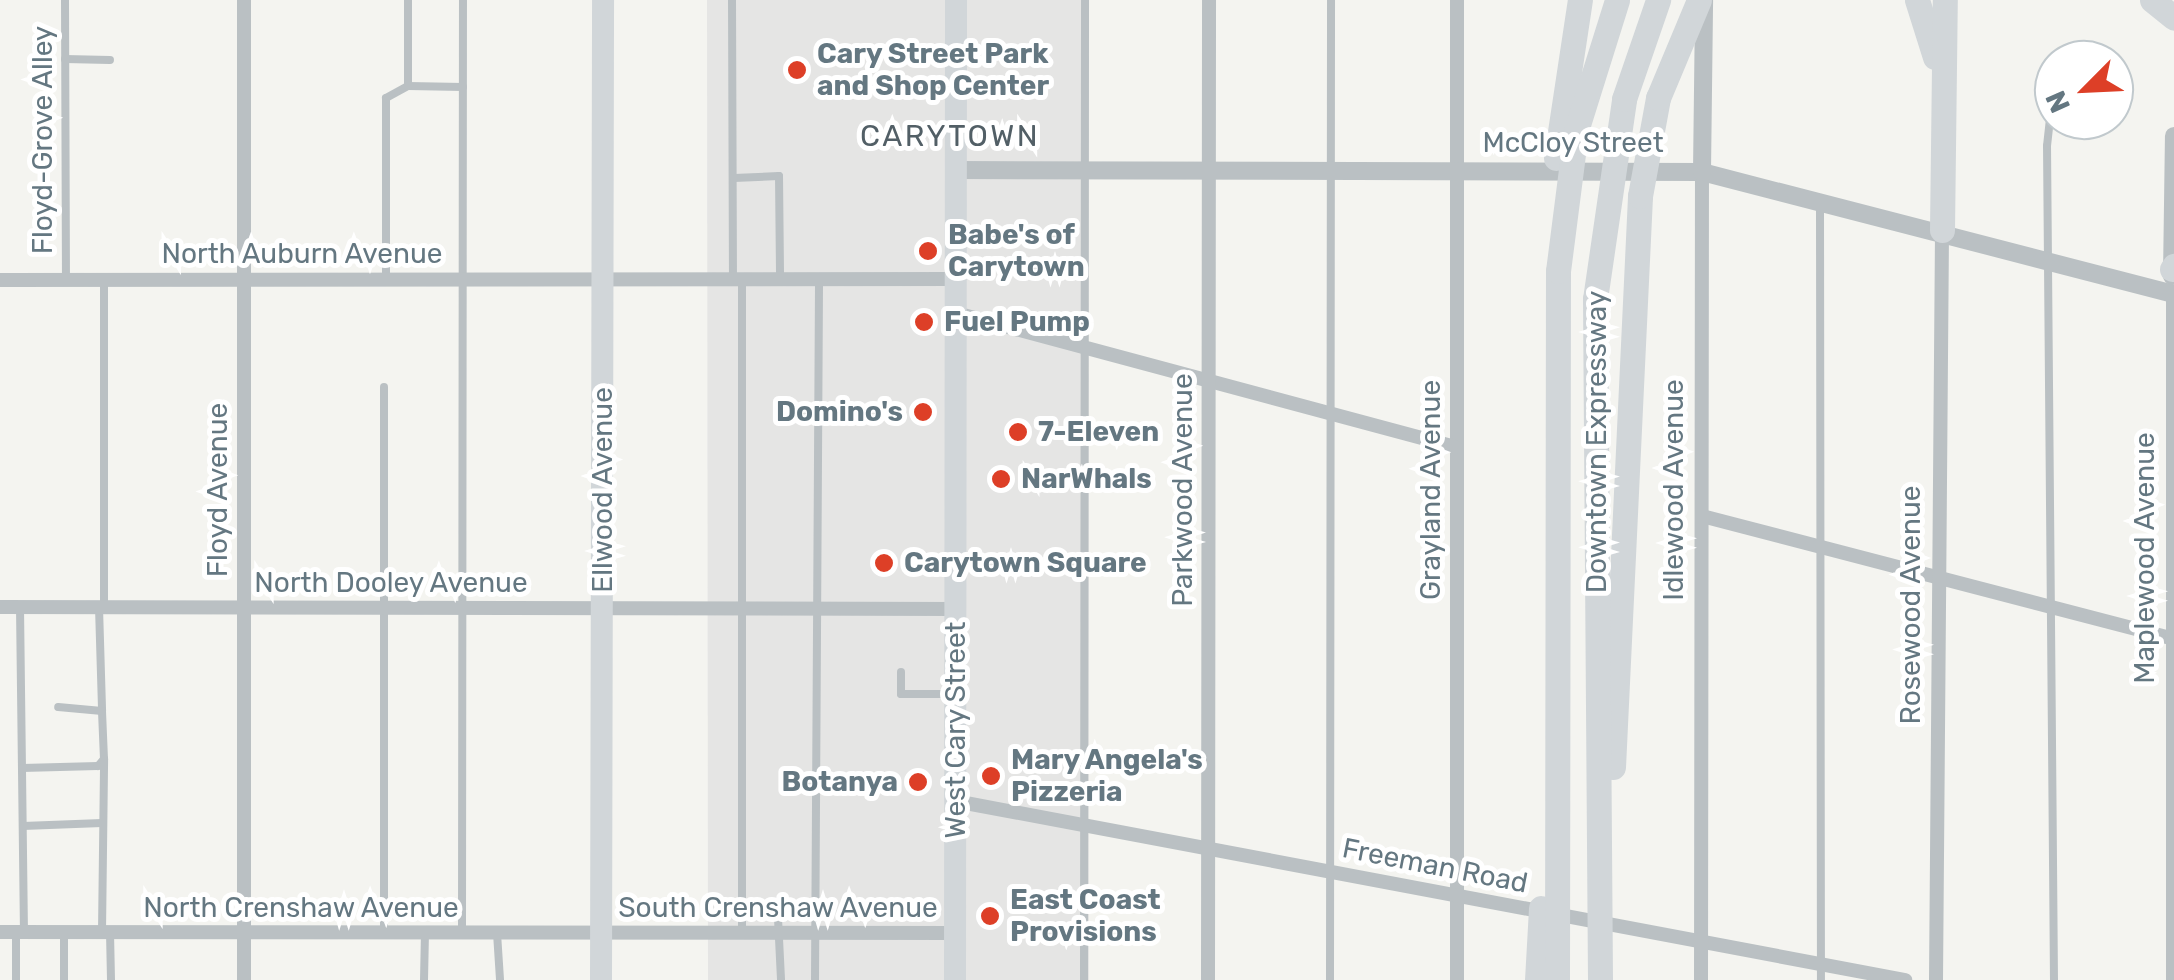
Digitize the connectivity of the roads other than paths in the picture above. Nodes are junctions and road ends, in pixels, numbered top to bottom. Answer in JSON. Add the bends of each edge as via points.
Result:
{"nodes":[{"id":1,"x":66,"y":0,"type":"edge"},
{"id":2,"x":244,"y":0,"type":"edge"},
{"id":3,"x":408,"y":0,"type":"edge"},
{"id":4,"x":463,"y":0,"type":"edge"},
{"id":5,"x":603,"y":0,"type":"edge"},
{"id":6,"x":732,"y":0,"type":"edge"},
{"id":7,"x":956,"y":0,"type":"edge"},
{"id":8,"x":1085,"y":0,"type":"edge"},
{"id":9,"x":1209,"y":0,"type":"edge"},
{"id":10,"x":1331,"y":0,"type":"edge"},
{"id":11,"x":1456,"y":0,"type":"edge"},
{"id":12,"x":1580,"y":0,"type":"edge"},
{"id":13,"x":1617,"y":0,"type":"edge"},
{"id":14,"x":1658,"y":0,"type":"edge"},
{"id":15,"x":1701,"y":0,"type":"edge"},
{"id":16,"x":1917,"y":0,"type":"edge"},
{"id":17,"x":1944,"y":0,"type":"edge"},
{"id":18,"x":2152,"y":0,"type":"edge"},
{"id":19,"x":2174,"y":18,"type":"edge"},
{"id":20,"x":66,"y":60,"type":"junction"},
{"id":21,"x":110,"y":60,"type":"dead end"},
{"id":22,"x":408,"y":86,"type":"junction"},
{"id":23,"x":464,"y":87,"type":"junction"},
{"id":24,"x":1943,"y":104,"type":"junction"},
{"id":25,"x":2174,"y":136,"type":"edge"},
{"id":26,"x":2048,"y":140,"type":"edge"},
{"id":27,"x":1085,"y":169,"type":"junction"},
{"id":28,"x":956,"y":170,"type":"junction"},
{"id":29,"x":1209,"y":171,"type":"junction"},
{"id":30,"x":1332,"y":171,"type":"junction"},
{"id":31,"x":1457,"y":171,"type":"junction"},
{"id":32,"x":1702,"y":172,"type":"junction"},
{"id":33,"x":734,"y":178,"type":"junction"},
{"id":34,"x":1820,"y":200,"type":"junction"},
{"id":35,"x":1942,"y":230,"type":"junction"},
{"id":36,"x":2051,"y":260,"type":"junction"},
{"id":37,"x":386,"y":278,"type":"junction"},
{"id":38,"x":463,"y":278,"type":"junction"},
{"id":39,"x":819,"y":278,"type":"junction"},
{"id":40,"x":243,"y":279,"type":"junction"},
{"id":41,"x":780,"y":279,"type":"junction"},
{"id":42,"x":956,"y":279,"type":"junction"},
{"id":43,"x":0,"y":280,"type":"edge"},
{"id":44,"x":66,"y":280,"type":"junction"},
{"id":45,"x":604,"y":280,"type":"junction"},
{"id":46,"x":738,"y":280,"type":"junction"},
{"id":47,"x":104,"y":281,"type":"junction"},
{"id":48,"x":2173,"y":281,"type":"edge"},
{"id":49,"x":956,"y":313,"type":"junction"},
{"id":50,"x":1555,"y":342,"type":"junction"},
{"id":51,"x":1083,"y":346,"type":"junction"},
{"id":52,"x":1208,"y":384,"type":"junction"},
{"id":53,"x":384,"y":388,"type":"dead end"},
{"id":54,"x":1331,"y":416,"type":"junction"},
{"id":55,"x":1455,"y":448,"type":"junction"},
{"id":56,"x":1702,"y":516,"type":"junction"},
{"id":57,"x":1820,"y":545,"type":"junction"},
{"id":58,"x":1935,"y":574,"type":"junction"},
{"id":59,"x":2052,"y":604,"type":"junction"},
{"id":60,"x":0,"y":607,"type":"edge"},
{"id":61,"x":20,"y":607,"type":"junction"},
{"id":62,"x":102,"y":607,"type":"junction"},
{"id":63,"x":242,"y":608,"type":"junction"},
{"id":64,"x":384,"y":608,"type":"junction"},
{"id":65,"x":460,"y":608,"type":"junction"},
{"id":66,"x":602,"y":608,"type":"junction"},
{"id":67,"x":743,"y":609,"type":"junction"},
{"id":68,"x":819,"y":609,"type":"junction"},
{"id":69,"x":956,"y":609,"type":"junction"},
{"id":70,"x":2172,"y":638,"type":"edge"},
{"id":71,"x":901,"y":672,"type":"dead end"},
{"id":72,"x":955,"y":694,"type":"junction"},
{"id":73,"x":58,"y":707,"type":"dead end"},
{"id":74,"x":102,"y":711,"type":"junction"},
{"id":75,"x":104,"y":759,"type":"junction"},
{"id":76,"x":22,"y":768,"type":"junction"},
{"id":77,"x":955,"y":801,"type":"junction"},
{"id":78,"x":1556,"y":810,"type":"junction"},
{"id":79,"x":102,"y":823,"type":"junction"},
{"id":80,"x":1083,"y":825,"type":"junction"},
{"id":81,"x":22,"y":826,"type":"junction"},
{"id":82,"x":1208,"y":848,"type":"junction"},
{"id":83,"x":1332,"y":872,"type":"junction"},
{"id":84,"x":2173,"y":876,"type":"edge"},
{"id":85,"x":1600,"y":891,"type":"junction"},
{"id":86,"x":1458,"y":896,"type":"junction"},
{"id":87,"x":778,"y":918,"type":"dead end"},
{"id":88,"x":0,"y":932,"type":"edge"},
{"id":89,"x":20,"y":932,"type":"junction"},
{"id":90,"x":64,"y":932,"type":"junction"},
{"id":91,"x":106,"y":932,"type":"junction"},
{"id":92,"x":244,"y":933,"type":"junction"},
{"id":93,"x":384,"y":933,"type":"junction"},
{"id":94,"x":425,"y":933,"type":"junction"},
{"id":95,"x":462,"y":933,"type":"junction"},
{"id":96,"x":497,"y":933,"type":"junction"},
{"id":97,"x":956,"y":933,"type":"junction"},
{"id":98,"x":601,"y":934,"type":"junction"},
{"id":99,"x":742,"y":934,"type":"junction"},
{"id":100,"x":780,"y":934,"type":"junction"},
{"id":101,"x":817,"y":934,"type":"junction"},
{"id":102,"x":1701,"y":942,"type":"junction"},
{"id":103,"x":2173,"y":945,"type":"edge"},
{"id":104,"x":1821,"y":972,"type":"edge"},
{"id":105,"x":16,"y":980,"type":"edge"},
{"id":106,"x":64,"y":980,"type":"edge"},
{"id":107,"x":111,"y":980,"type":"edge"},
{"id":108,"x":244,"y":980,"type":"edge"},
{"id":109,"x":424,"y":980,"type":"edge"},
{"id":110,"x":500,"y":980,"type":"edge"},
{"id":111,"x":601,"y":980,"type":"edge"},
{"id":112,"x":780,"y":980,"type":"edge"},
{"id":113,"x":816,"y":980,"type":"edge"},
{"id":114,"x":955,"y":980,"type":"edge"},
{"id":115,"x":1084,"y":980,"type":"edge"},
{"id":116,"x":1208,"y":980,"type":"edge"},
{"id":117,"x":1330,"y":980,"type":"edge"},
{"id":118,"x":1457,"y":980,"type":"edge"},
{"id":119,"x":1536,"y":980,"type":"edge"},
{"id":120,"x":1557,"y":980,"type":"edge"},
{"id":121,"x":1600,"y":980,"type":"edge"},
{"id":122,"x":1701,"y":980,"type":"edge"},
{"id":123,"x":1906,"y":980,"type":"edge"},
{"id":124,"x":1936,"y":980,"type":"edge"},
{"id":125,"x":2054,"y":980,"type":"edge"},
{"id":126,"x":2172,"y":980,"type":"edge"}],
"edges":[{"from":1,"to":20,"type":"lane","name":"Floyd-Grove Alley"},
{"from":2,"to":40,"type":"street","name":"Floyd Avenue"},
{"from":3,"to":22,"type":"lane"},
{"from":4,"to":23,"type":"lane"},
{"from":5,"to":45,"type":"main road","name":"Ellwood Avenue"},
{"from":6,"to":33,"type":"lane"},
{"from":7,"to":28,"type":"main road","name":"West Cary Street"},
{"from":8,"to":27,"type":"lane"},
{"from":9,"to":29,"type":"street","name":"Parkwood Avenue"},
{"from":10,"to":30,"type":"lane"},
{"from":11,"to":31,"type":"street","name":"Grayland Avenue"},
{"from":12,"to":50,"type":"highway","via":[[1560,122],[1545,298]]},
{"from":13,"to":50,"type":"highway","name":"Downtown Expressway","via":[[1576,132],[1563,202]]},
{"from":14,"to":85,"type":"highway","name":"Downtown Expressway","via":[[1614,148],[1596,299]]},
{"from":15,"to":32,"type":"street","name":"Idlewood Avenue"},
{"from":15,"to":85,"type":"highway","via":[[1658,98],[1640,196],[1622,672]]},
{"from":16,"to":24,"type":"highway"},
{"from":17,"to":24,"type":"highway"},
{"from":18,"to":19,"type":"highway"},
{"from":20,"to":21,"type":"lane"},
{"from":20,"to":44,"type":"lane","name":"Floyd-Grove Alley"},
{"from":22,"to":23,"type":"lane"},
{"from":22,"to":37,"type":"lane","via":[[386,98]]},
{"from":23,"to":38,"type":"lane"},
{"from":24,"to":35,"type":"highway"},
{"from":25,"to":48,"type":"street","name":"Maplewood Avenue"},
{"from":26,"to":36,"type":"lane"},
{"from":27,"to":28,"type":"street","name":"McCloy Street"},
{"from":27,"to":29,"type":"street","name":"McCloy Street"},
{"from":27,"to":51,"type":"lane"},
{"from":28,"to":42,"type":"main road","name":"West Cary Street"},
{"from":29,"to":30,"type":"street","name":"McCloy Street"},
{"from":29,"to":52,"type":"street","name":"Parkwood Avenue"},
{"from":30,"to":31,"type":"street","name":"McCloy Street"},
{"from":30,"to":54,"type":"lane"},
{"from":31,"to":32,"type":"street","name":"McCloy Street"},
{"from":31,"to":55,"type":"street","name":"Grayland Avenue"},
{"from":32,"to":34,"type":"street","name":"McCloy Street"},
{"from":32,"to":56,"type":"street","name":"Idlewood Avenue"},
{"from":33,"to":41,"type":"lane","via":[[779,176]]},
{"from":33,"to":46,"type":"lane"},
{"from":34,"to":35,"type":"street","name":"McCloy Street"},
{"from":34,"to":57,"type":"lane"},
{"from":35,"to":36,"type":"street","name":"McCloy Street"},
{"from":35,"to":58,"type":"street","name":"Rosewood Avenue"},
{"from":36,"to":48,"type":"street","name":"McCloy Street"},
{"from":36,"to":59,"type":"lane"},
{"from":37,"to":38,"type":"street","name":"North Auburn Avenue"},
{"from":37,"to":40,"type":"street","name":"North Auburn Avenue"},
{"from":38,"to":45,"type":"street","name":"North Auburn Avenue"},
{"from":38,"to":65,"type":"lane"},
{"from":39,"to":41,"type":"street","name":"North Auburn Avenue"},
{"from":39,"to":42,"type":"street","name":"North Auburn Avenue"},
{"from":39,"to":68,"type":"lane"},
{"from":40,"to":47,"type":"street","name":"North Auburn Avenue"},
{"from":40,"to":63,"type":"street","name":"Floyd Avenue"},
{"from":41,"to":46,"type":"street","name":"North Auburn Avenue"},
{"from":42,"to":49,"type":"main road","name":"West Cary Street"},
{"from":43,"to":44,"type":"street","name":"North Auburn Avenue"},
{"from":44,"to":47,"type":"street","name":"North Auburn Avenue"},
{"from":45,"to":46,"type":"street","name":"North Auburn Avenue"},
{"from":45,"to":66,"type":"main road","name":"Ellwood Avenue"},
{"from":46,"to":67,"type":"lane"},
{"from":47,"to":62,"type":"lane"},
{"from":48,"to":70,"type":"street","name":"Maplewood Avenue"},
{"from":49,"to":51,"type":"street"},
{"from":49,"to":69,"type":"main road","name":"West Cary Street"},
{"from":50,"to":78,"type":"highway","name":"Downtown Expressway"},
{"from":51,"to":52,"type":"street"},
{"from":51,"to":80,"type":"lane"},
{"from":52,"to":54,"type":"street"},
{"from":52,"to":82,"type":"street","name":"Parkwood Avenue"},
{"from":53,"to":64,"type":"lane"},
{"from":54,"to":55,"type":"street"},
{"from":54,"to":83,"type":"lane"},
{"from":55,"to":86,"type":"street","name":"Grayland Avenue"},
{"from":56,"to":57,"type":"street"},
{"from":56,"to":102,"type":"street","name":"Idlewood Avenue"},
{"from":57,"to":58,"type":"street"},
{"from":57,"to":104,"type":"lane"},
{"from":58,"to":59,"type":"street"},
{"from":58,"to":124,"type":"street","name":"Rosewood Avenue"},
{"from":59,"to":70,"type":"street"},
{"from":59,"to":125,"type":"lane"},
{"from":60,"to":61,"type":"street","name":"North Dooley Avenue"},
{"from":61,"to":62,"type":"street","name":"North Dooley Avenue"},
{"from":61,"to":76,"type":"lane"},
{"from":62,"to":63,"type":"street","name":"North Dooley Avenue"},
{"from":62,"to":74,"type":"lane"},
{"from":63,"to":64,"type":"street","name":"North Dooley Avenue"},
{"from":63,"to":92,"type":"street","name":"Floyd Avenue"},
{"from":64,"to":65,"type":"street","name":"North Dooley Avenue"},
{"from":64,"to":93,"type":"lane"},
{"from":65,"to":66,"type":"street","name":"North Dooley Avenue"},
{"from":65,"to":95,"type":"lane"},
{"from":66,"to":67,"type":"street","name":"North Dooley Avenue"},
{"from":66,"to":98,"type":"main road","name":"Ellwood Avenue"},
{"from":67,"to":68,"type":"street","name":"North Dooley Avenue"},
{"from":67,"to":99,"type":"lane"},
{"from":68,"to":69,"type":"street","name":"North Dooley Avenue"},
{"from":68,"to":101,"type":"lane"},
{"from":69,"to":72,"type":"main road","name":"West Cary Street"},
{"from":70,"to":84,"type":"street","name":"Maplewood Avenue"},
{"from":71,"to":72,"type":"lane","via":[[901,694]]},
{"from":72,"to":77,"type":"main road","name":"West Cary Street"},
{"from":73,"to":74,"type":"lane"},
{"from":74,"to":75,"type":"lane"},
{"from":75,"to":76,"type":"lane","via":[[98,766]]},
{"from":75,"to":79,"type":"lane"},
{"from":76,"to":81,"type":"lane"},
{"from":77,"to":80,"type":"street","name":"Freeman Road"},
{"from":77,"to":97,"type":"main road","name":"West Cary Street"},
{"from":78,"to":119,"type":"highway","via":[[1545,854]]},
{"from":78,"to":120,"type":"highway"},
{"from":79,"to":81,"type":"lane"},
{"from":79,"to":91,"type":"lane"},
{"from":80,"to":82,"type":"street","name":"Freeman Road"},
{"from":80,"to":115,"type":"lane"},
{"from":81,"to":89,"type":"lane"},
{"from":82,"to":83,"type":"street","name":"Freeman Road"},
{"from":82,"to":116,"type":"street","name":"Parkwood Avenue"},
{"from":83,"to":86,"type":"street","name":"Freeman Road"},
{"from":83,"to":117,"type":"lane"},
{"from":84,"to":103,"type":"street","name":"Maplewood Avenue"},
{"from":85,"to":121,"type":"highway"},
{"from":86,"to":102,"type":"street","name":"Freeman Road"},
{"from":86,"to":118,"type":"street","name":"Grayland Avenue"},
{"from":87,"to":100,"type":"lane"},
{"from":88,"to":89,"type":"street","name":"North Crenshaw Avenue"},
{"from":89,"to":90,"type":"street","name":"North Crenshaw Avenue"},
{"from":89,"to":105,"type":"lane"},
{"from":90,"to":91,"type":"street","name":"North Crenshaw Avenue"},
{"from":90,"to":106,"type":"lane"},
{"from":91,"to":92,"type":"street","name":"North Crenshaw Avenue"},
{"from":91,"to":107,"type":"lane"},
{"from":92,"to":93,"type":"street","name":"North Crenshaw Avenue"},
{"from":92,"to":108,"type":"street","name":"Floyd Avenue"},
{"from":93,"to":94,"type":"street","name":"North Crenshaw Avenue"},
{"from":94,"to":95,"type":"street","name":"North Crenshaw Avenue"},
{"from":94,"to":109,"type":"lane"},
{"from":95,"to":96,"type":"street","name":"North Crenshaw Avenue"},
{"from":96,"to":98,"type":"street","name":"North Crenshaw Avenue"},
{"from":96,"to":110,"type":"lane"},
{"from":97,"to":101,"type":"street","name":"South Crenshaw Avenue"},
{"from":97,"to":114,"type":"main road","name":"West Cary Street"},
{"from":98,"to":99,"type":"street","name":"South Crenshaw Avenue"},
{"from":98,"to":111,"type":"main road","name":"Ellwood Avenue"},
{"from":99,"to":100,"type":"street","name":"South Crenshaw Avenue"},
{"from":100,"to":101,"type":"street","name":"South Crenshaw Avenue"},
{"from":100,"to":112,"type":"lane"},
{"from":101,"to":113,"type":"lane"},
{"from":102,"to":104,"type":"street","name":"Freeman Road"},
{"from":102,"to":122,"type":"street","name":"Idlewood Avenue"},
{"from":103,"to":126,"type":"street","name":"Maplewood Avenue"},
{"from":104,"to":123,"type":"street","name":"Freeman Road"}]}
